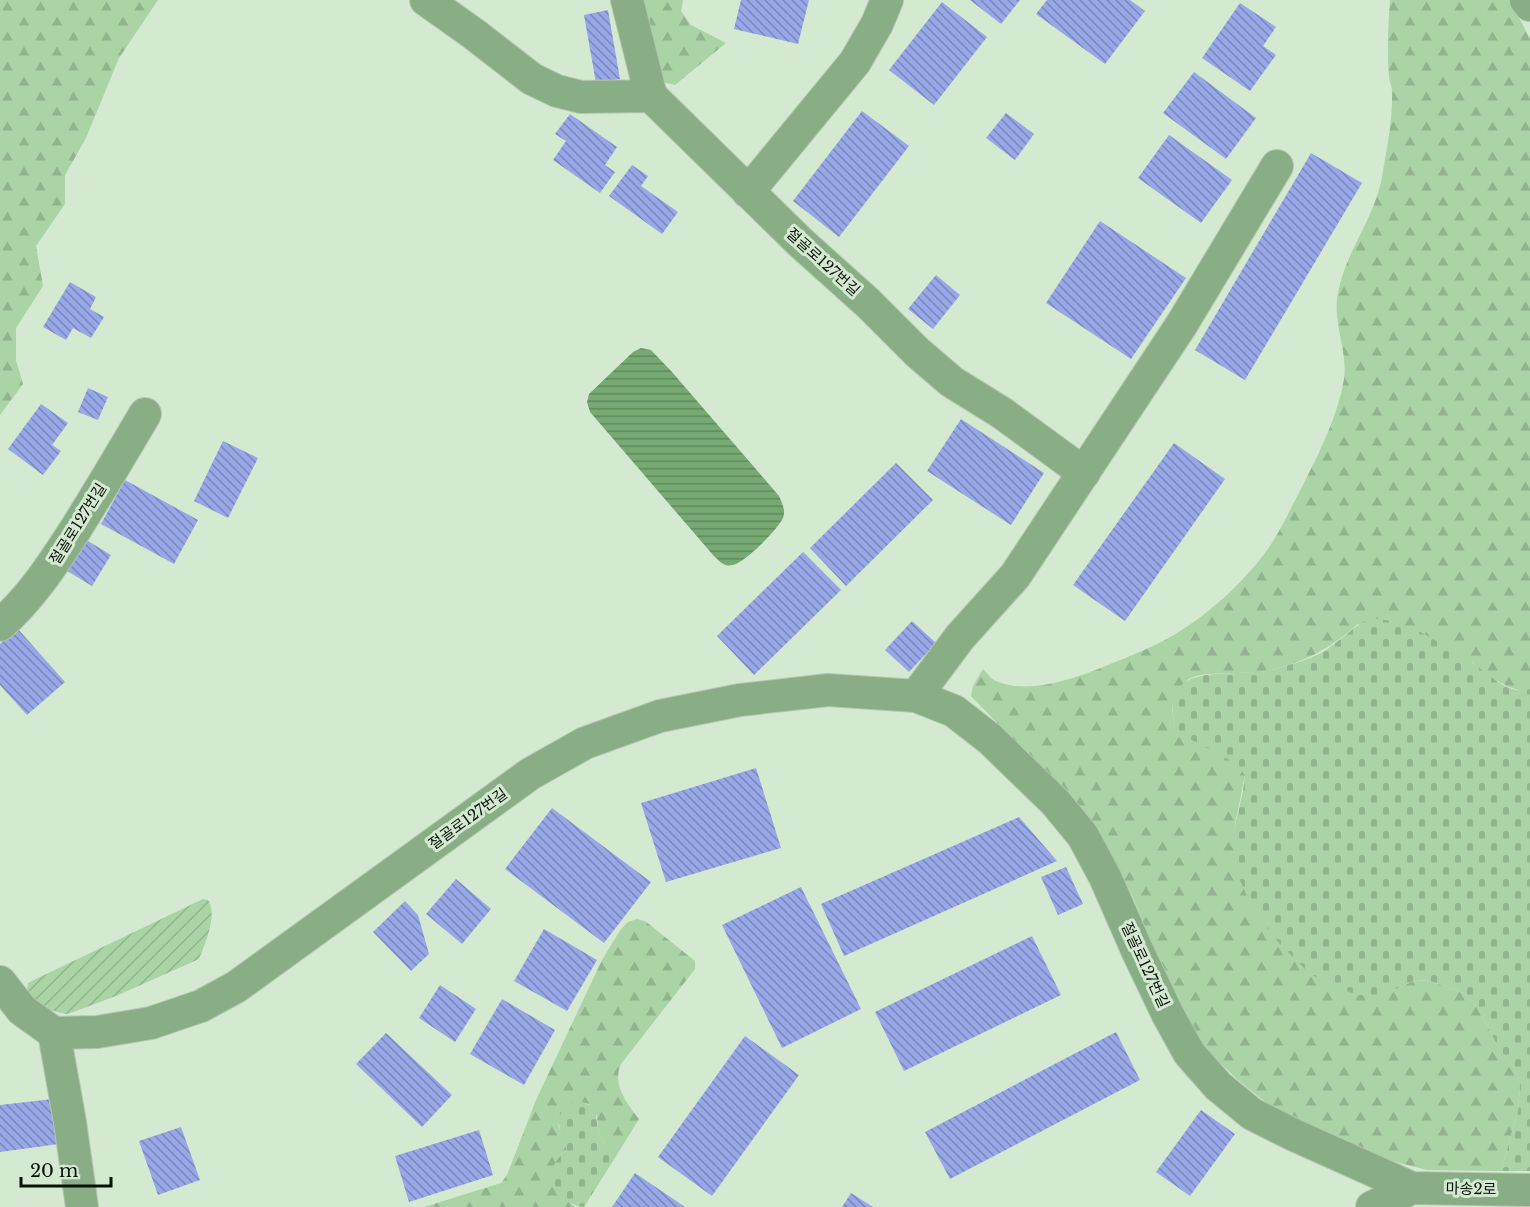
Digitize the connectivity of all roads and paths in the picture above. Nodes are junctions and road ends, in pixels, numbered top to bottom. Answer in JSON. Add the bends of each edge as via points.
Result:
{"nodes":[{"id":1,"x":426,"y":0,"type":"edge"},
{"id":2,"x":627,"y":0,"type":"edge"},
{"id":3,"x":887,"y":0,"type":"edge"},
{"id":4,"x":1526,"y":0,"type":"edge"},
{"id":5,"x":1530,"y":5,"type":"edge"},
{"id":6,"x":651,"y":96,"type":"junction"},
{"id":7,"x":1277,"y":166,"type":"dead end"},
{"id":8,"x":748,"y":192,"type":"junction"},
{"id":9,"x":145,"y":414,"type":"dead end"},
{"id":10,"x":1084,"y":473,"type":"junction"},
{"id":11,"x":0,"y":625,"type":"edge"},
{"id":12,"x":916,"y":696,"type":"junction"},
{"id":13,"x":0,"y":982,"type":"edge"},
{"id":14,"x":54,"y":1033,"type":"junction"},
{"id":15,"x":1412,"y":1188,"type":"junction"},
{"id":16,"x":1530,"y":1190,"type":"edge"},
{"id":17,"x":81,"y":1207,"type":"edge"},
{"id":18,"x":1372,"y":1207,"type":"edge"}],
"edges":[{"from":1,"to":6,"type":"street","via":[[532,79],[557,92],[581,97]]},
{"from":2,"to":6,"type":"street"},
{"from":3,"to":8,"type":"street","via":[[855,62]]},
{"from":4,"to":5,"type":"street"},
{"from":6,"to":8,"type":"street","name":"절골로127번길"},
{"from":7,"to":10,"type":"street","via":[[1182,324]]},
{"from":8,"to":10,"type":"street","name":"절골로127번길","via":[[952,382]]},
{"from":9,"to":11,"type":"street","name":"절골로127번길","via":[[52,566]]},
{"from":10,"to":12,"type":"street","via":[[1016,576],[960,637]]},
{"from":12,"to":14,"type":"street","name":"절골로127번길","via":[[828,690],[740,700],[660,716],[585,743],[530,774],[236,987],[201,1006],[151,1023],[97,1032]]},
{"from":12,"to":15,"type":"street","name":"절골로127번길","via":[[954,711],[990,739],[1056,802],[1083,836],[1106,877],[1167,1013],[1189,1053],[1218,1086],[1252,1114]]},
{"from":13,"to":14,"type":"street","via":[[22,1010]]},
{"from":14,"to":17,"type":"street"},
{"from":15,"to":16,"type":"street","name":"마송2로"},
{"from":15,"to":18,"type":"street"}]}
